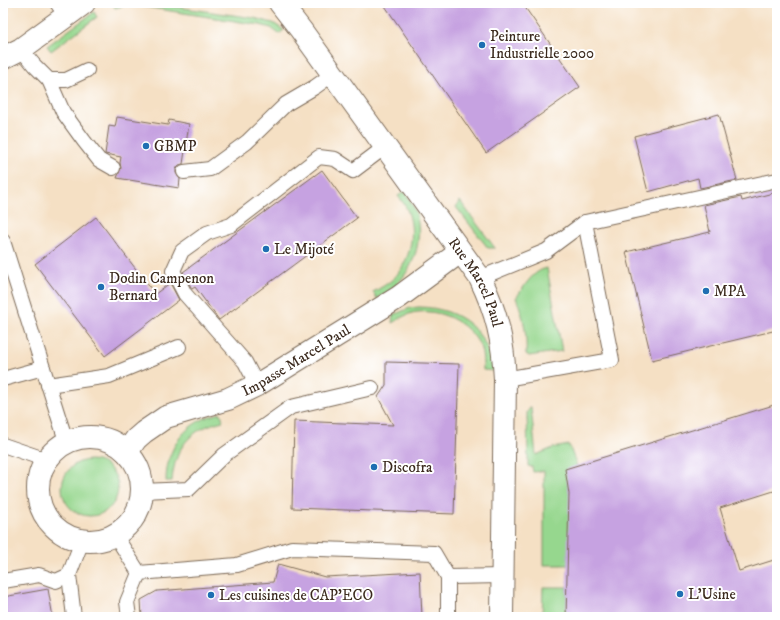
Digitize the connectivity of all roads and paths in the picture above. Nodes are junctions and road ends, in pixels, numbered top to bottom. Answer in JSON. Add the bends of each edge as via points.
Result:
{"nodes":[{"id":1,"x":84,"y":3,"type":"edge"},
{"id":2,"x":280,"y":3,"type":"edge"},
{"id":3,"x":62,"y":9,"type":"edge"},
{"id":4,"x":12,"y":53,"type":"edge"},
{"id":5,"x":87,"y":70,"type":"dead end"},
{"id":6,"x":333,"y":74,"type":"junction"},
{"id":7,"x":49,"y":80,"type":"junction"},
{"id":8,"x":385,"y":147,"type":"junction"},
{"id":9,"x":113,"y":168,"type":"dead end"},
{"id":10,"x":184,"y":172,"type":"dead end"},
{"id":11,"x":777,"y":180,"type":"edge"},
{"id":12,"x":585,"y":222,"type":"junction"},
{"id":13,"x":3,"y":241,"type":"edge"},
{"id":14,"x":460,"y":252,"type":"junction"},
{"id":15,"x":480,"y":278,"type":"junction"},
{"id":16,"x":179,"y":347,"type":"dead end"},
{"id":17,"x":43,"y":368,"type":"junction"},
{"id":18,"x":3,"y":379,"type":"edge"},
{"id":19,"x":505,"y":379,"type":"junction"},
{"id":20,"x":48,"y":385,"type":"junction"},
{"id":21,"x":257,"y":385,"type":"junction"},
{"id":22,"x":372,"y":388,"type":"dead end"},
{"id":23,"x":67,"y":444,"type":"junction"},
{"id":24,"x":3,"y":445,"type":"edge"},
{"id":25,"x":127,"y":452,"type":"junction"},
{"id":26,"x":47,"y":460,"type":"junction"},
{"id":27,"x":142,"y":491,"type":"junction"},
{"id":28,"x":115,"y":535,"type":"junction"},
{"id":29,"x":82,"y":541,"type":"junction"},
{"id":30,"x":139,"y":573,"type":"junction"},
{"id":31,"x":69,"y":575,"type":"junction"},
{"id":32,"x":503,"y":576,"type":"junction"},
{"id":33,"x":448,"y":577,"type":"junction"},
{"id":34,"x":3,"y":581,"type":"edge"},
{"id":35,"x":74,"y":617,"type":"edge"},
{"id":36,"x":129,"y":617,"type":"edge"},
{"id":37,"x":448,"y":617,"type":"edge"},
{"id":38,"x":502,"y":617,"type":"edge"}],
"edges":[{"from":1,"to":3,"type":"street"},
{"from":2,"to":6,"type":"street","name":"Rue Marcel Paul"},
{"from":3,"to":4,"type":"street"},
{"from":4,"to":7,"type":"lane","via":[[34,65]]},
{"from":5,"to":7,"type":"lane","via":[[66,80]]},
{"from":6,"to":8,"type":"street","name":"Rue Marcel Paul"},
{"from":6,"to":10,"type":"lane","via":[[286,104],[247,142],[210,169]]},
{"from":7,"to":9,"type":"lane","via":[[63,112],[84,141],[98,160]]},
{"from":8,"to":14,"type":"street","name":"Rue Marcel Paul"},
{"from":8,"to":21,"type":"lane","via":[[353,171],[335,159],[319,157],[231,225],[207,233],[182,251],[173,271],[185,294],[245,362]]},
{"from":11,"to":12,"type":"lane"},
{"from":12,"to":15,"type":"lane","via":[[546,251]]},
{"from":12,"to":19,"type":"lane","via":[[612,360]]},
{"from":13,"to":17,"type":"lane"},
{"from":14,"to":15,"type":"street","name":"Rue Marcel Paul"},
{"from":14,"to":21,"type":"street","name":"Impasse Marcel Paul","via":[[399,297]]},
{"from":15,"to":19,"type":"street","name":"Rue Marcel Paul","via":[[490,299],[499,329],[504,353]]},
{"from":16,"to":20,"type":"lane","via":[[109,376]]},
{"from":17,"to":18,"type":"lane"},
{"from":17,"to":20,"type":"lane"},
{"from":19,"to":32,"type":"street","name":"Rue Marcel Paul"},
{"from":20,"to":23,"type":"lane"},
{"from":21,"to":25,"type":"street","name":"Impasse Marcel Paul","via":[[228,400],[166,417],[136,439]]},
{"from":22,"to":27,"type":"lane","via":[[291,407],[224,455],[189,489]]},
{"from":23,"to":25,"type":"street","via":[[76,439],[94,437],[112,442]]},
{"from":23,"to":26,"type":"street","via":[[60,447]]},
{"from":24,"to":26,"type":"lane"},
{"from":25,"to":27,"type":"street","via":[[138,467]]},
{"from":26,"to":29,"type":"street","via":[[40,477],[38,495],[43,512],[54,527],[69,537]]},
{"from":27,"to":28,"type":"street","via":[[141,502],[133,519]]},
{"from":28,"to":29,"type":"street","via":[[104,540]]},
{"from":28,"to":30,"type":"lane"},
{"from":29,"to":31,"type":"lane"},
{"from":30,"to":33,"type":"lane","via":[[237,565],[292,548],[434,553]]},
{"from":30,"to":36,"type":"lane","via":[[127,602]]},
{"from":31,"to":34,"type":"lane","via":[[56,581],[39,575]]},
{"from":31,"to":35,"type":"lane"},
{"from":32,"to":33,"type":"lane"},
{"from":32,"to":38,"type":"street","name":"Rue Marcel Paul"},
{"from":33,"to":37,"type":"lane"}]}
